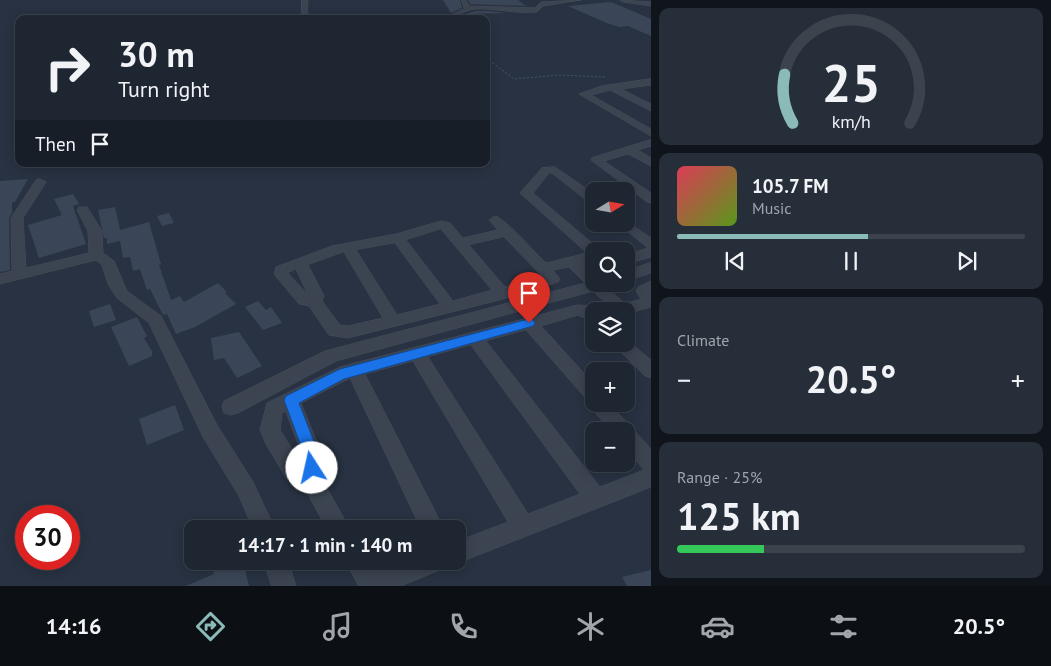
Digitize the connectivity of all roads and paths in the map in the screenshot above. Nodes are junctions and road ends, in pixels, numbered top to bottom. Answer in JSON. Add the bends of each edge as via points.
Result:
{"nodes":[{"id":1,"x":305,"y":0,"type":"edge"},
{"id":2,"x":463,"y":0,"type":"edge"},
{"id":3,"x":578,"y":0,"type":"edge"},
{"id":4,"x":623,"y":0,"type":"edge"},
{"id":5,"x":651,"y":4,"type":"edge"},
{"id":6,"x":468,"y":8,"type":"junction"},
{"id":7,"x":306,"y":15,"type":"edge"},
{"id":8,"x":456,"y":15,"type":"edge"},
{"id":9,"x":490,"y":60,"type":"edge"},
{"id":10,"x":613,"y":83,"type":"junction"},
{"id":11,"x":650,"y":83,"type":"edge"},
{"id":12,"x":651,"y":108,"type":"edge"},
{"id":13,"x":651,"y":133,"type":"edge"},
{"id":14,"x":651,"y":143,"type":"edge"},
{"id":15,"x":628,"y":149,"type":"junction"},
{"id":16,"x":651,"y":163,"type":"edge"},
{"id":17,"x":40,"y":182,"type":"dead end"},
{"id":18,"x":585,"y":193,"type":"edge"},
{"id":19,"x":651,"y":199,"type":"edge"},
{"id":20,"x":83,"y":210,"type":"dead end"},
{"id":21,"x":495,"y":220,"type":"dead end"},
{"id":22,"x":508,"y":232,"type":"junction"},
{"id":23,"x":635,"y":232,"type":"edge"},
{"id":24,"x":398,"y":238,"type":"junction"},
{"id":25,"x":459,"y":243,"type":"junction"},
{"id":26,"x":651,"y":244,"type":"edge"},
{"id":27,"x":585,"y":246,"type":"edge"},
{"id":28,"x":348,"y":247,"type":"junction"},
{"id":29,"x":651,"y":252,"type":"edge"},
{"id":30,"x":96,"y":256,"type":"junction"},
{"id":31,"x":585,"y":257,"type":"edge"},
{"id":32,"x":635,"y":257,"type":"edge"},
{"id":33,"x":571,"y":261,"type":"junction"},
{"id":34,"x":300,"y":262,"type":"junction"},
{"id":35,"x":544,"y":268,"type":"junction"},
{"id":36,"x":651,"y":268,"type":"edge"},
{"id":37,"x":635,"y":273,"type":"edge"},
{"id":38,"x":19,"y":274,"type":"junction"},
{"id":39,"x":585,"y":274,"type":"edge"},
{"id":40,"x":0,"y":279,"type":"edge"},
{"id":41,"x":651,"y":286,"type":"edge"},
{"id":42,"x":585,"y":287,"type":"edge"},
{"id":43,"x":603,"y":292,"type":"edge"},
{"id":44,"x":502,"y":294,"type":"junction"},
{"id":45,"x":314,"y":302,"type":"junction"},
{"id":46,"x":612,"y":302,"type":"edge"},
{"id":47,"x":651,"y":302,"type":"edge"},
{"id":48,"x":635,"y":306,"type":"edge"},
{"id":49,"x":450,"y":307,"type":"junction"},
{"id":50,"x":585,"y":311,"type":"edge"},
{"id":51,"x":393,"y":322,"type":"junction"},
{"id":52,"x":529,"y":323,"type":"junction"},
{"id":53,"x":475,"y":338,"type":"junction"},
{"id":54,"x":631,"y":352,"type":"edge"},
{"id":55,"x":417,"y":354,"type":"junction"},
{"id":56,"x":354,"y":371,"type":"junction"},
{"id":57,"x":651,"y":371,"type":"edge"},
{"id":58,"x":585,"y":387,"type":"edge"},
{"id":59,"x":291,"y":400,"type":"junction"},
{"id":60,"x":231,"y":407,"type":"dead end"},
{"id":61,"x":606,"y":412,"type":"edge"},
{"id":62,"x":615,"y":422,"type":"edge"},
{"id":63,"x":635,"y":444,"type":"edge"},
{"id":64,"x":651,"y":463,"type":"edge"},
{"id":65,"x":651,"y":477,"type":"edge"},
{"id":66,"x":311,"y":480,"type":"junction"},
{"id":67,"x":596,"y":498,"type":"junction"},
{"id":68,"x":260,"y":520,"type":"edge"},
{"id":69,"x":334,"y":520,"type":"edge"},
{"id":70,"x":428,"y":520,"type":"edge"},
{"id":71,"x":523,"y":526,"type":"junction"},
{"id":72,"x":466,"y":549,"type":"edge"},
{"id":73,"x":279,"y":570,"type":"edge"},
{"id":74,"x":363,"y":570,"type":"edge"},
{"id":75,"x":411,"y":570,"type":"edge"},
{"id":76,"x":284,"y":586,"type":"edge"}],
"edges":[{"from":1,"to":7,"type":"street"},
{"from":2,"to":6,"type":"street"},
{"from":3,"to":6,"type":"street","via":[[541,4],[537,10],[529,11]]},
{"from":4,"to":5,"type":"street"},
{"from":6,"to":8,"type":"street"},
{"from":9,"to":10,"type":"path","via":[[514,79],[545,74],[587,75]]},
{"from":10,"to":11,"type":"street"},
{"from":10,"to":12,"type":"street"},
{"from":10,"to":13,"type":"street","via":[[583,94]]},
{"from":14,"to":15,"type":"street"},
{"from":15,"to":16,"type":"street"},
{"from":15,"to":19,"type":"street","via":[[596,160]]},
{"from":17,"to":38,"type":"street","via":[[17,218]]},
{"from":18,"to":27,"type":"street","via":[[550,169],[526,193]]},
{"from":20,"to":30,"type":"street","via":[[95,231]]},
{"from":21,"to":22,"type":"street"},
{"from":22,"to":25,"type":"street"},
{"from":22,"to":35,"type":"street"},
{"from":23,"to":26,"type":"street"},
{"from":24,"to":25,"type":"street","via":[[441,225]]},
{"from":24,"to":28,"type":"street"},
{"from":24,"to":49,"type":"street"},
{"from":25,"to":44,"type":"street"},
{"from":28,"to":34,"type":"street"},
{"from":28,"to":51,"type":"street"},
{"from":29,"to":32,"type":"street"},
{"from":30,"to":38,"type":"street"},
{"from":30,"to":68,"type":"street","via":[[110,264],[114,280],[129,303],[155,320],[210,431],[246,489]]},
{"from":31,"to":33,"type":"street"},
{"from":33,"to":35,"type":"street"},
{"from":33,"to":39,"type":"street"},
{"from":34,"to":45,"type":"street","via":[[316,296]]},
{"from":34,"to":45,"type":"street","via":[[284,268],[281,274],[304,300]]},
{"from":35,"to":44,"type":"street","via":[[553,279]]},
{"from":36,"to":37,"type":"street"},
{"from":38,"to":40,"type":"street"},
{"from":41,"to":47,"type":"street","via":[[643,291]]},
{"from":42,"to":60,"type":"street","via":[[331,356]]},
{"from":43,"to":46,"type":"street"},
{"from":44,"to":49,"type":"street"},
{"from":45,"to":51,"type":"street","via":[[335,331],[348,332]]},
{"from":47,"to":48,"type":"street"},
{"from":49,"to":51,"type":"street"},
{"from":50,"to":52,"type":"street"},
{"from":52,"to":53,"type":"street"},
{"from":52,"to":58,"type":"street"},
{"from":53,"to":55,"type":"street"},
{"from":53,"to":67,"type":"street"},
{"from":54,"to":57,"type":"street"},
{"from":55,"to":56,"type":"street"},
{"from":55,"to":71,"type":"street"},
{"from":56,"to":59,"type":"street","via":[[340,374]]},
{"from":56,"to":70,"type":"street"},
{"from":59,"to":66,"type":"street","via":[[313,457]]},
{"from":59,"to":66,"type":"street","via":[[274,410],[270,430],[293,471]]},
{"from":61,"to":62,"type":"street"},
{"from":63,"to":64,"type":"street"},
{"from":65,"to":67,"type":"street"},
{"from":66,"to":69,"type":"street"},
{"from":67,"to":71,"type":"street"},
{"from":71,"to":72,"type":"street"},
{"from":73,"to":76,"type":"street"},
{"from":74,"to":75,"type":"street","via":[[368,579],[381,582]]}]}
